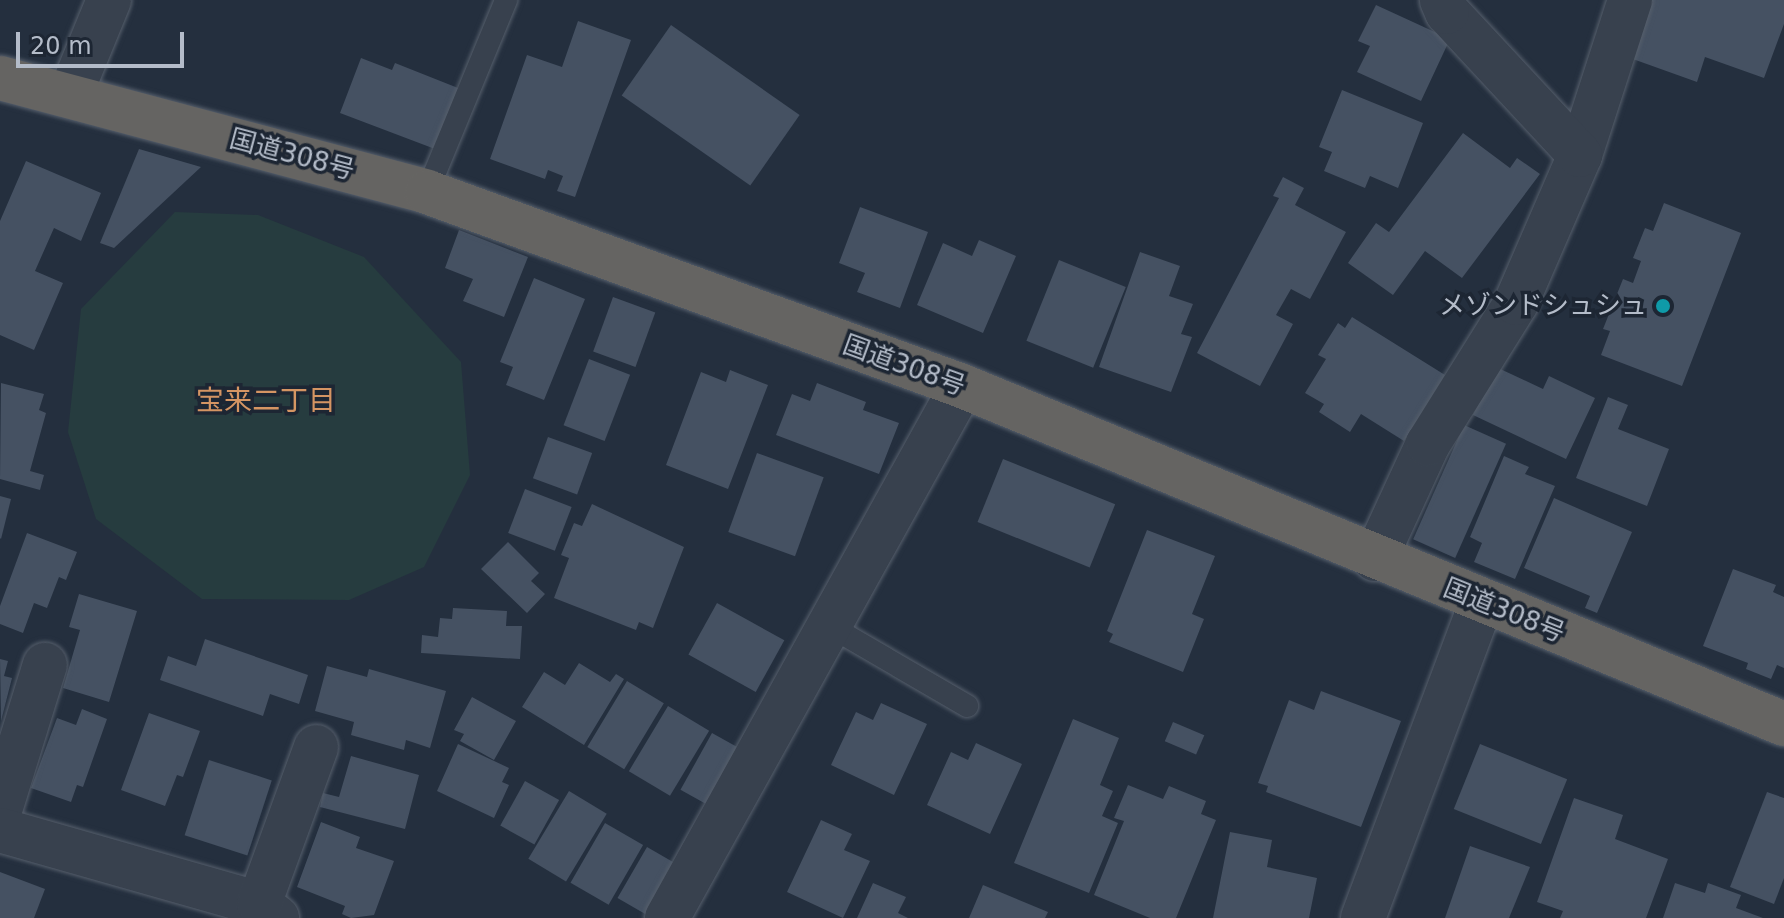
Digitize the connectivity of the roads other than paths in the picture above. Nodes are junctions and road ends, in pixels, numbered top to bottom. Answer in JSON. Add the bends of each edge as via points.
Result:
{"nodes":[{"id":1,"x":109,"y":0,"type":"edge"},
{"id":2,"x":506,"y":0,"type":"edge"},
{"id":3,"x":1442,"y":0,"type":"edge"},
{"id":4,"x":1630,"y":0,"type":"edge"},
{"id":5,"x":0,"y":78,"type":"edge"},
{"id":6,"x":70,"y":95,"type":"junction"},
{"id":7,"x":1580,"y":155,"type":"junction"},
{"id":8,"x":427,"y":192,"type":"junction"},
{"id":9,"x":962,"y":386,"type":"junction"},
{"id":10,"x":1375,"y":559,"type":"junction"},
{"id":11,"x":1482,"y":602,"type":"junction"},
{"id":12,"x":828,"y":625,"type":"junction"},
{"id":13,"x":45,"y":665,"type":"dead end"},
{"id":14,"x":967,"y":706,"type":"dead end"},
{"id":15,"x":1784,"y":724,"type":"edge"},
{"id":16,"x":316,"y":747,"type":"dead end"},
{"id":17,"x":0,"y":810,"type":"edge"},
{"id":18,"x":0,"y":830,"type":"edge"},
{"id":19,"x":268,"y":911,"type":"edge"},
{"id":20,"x":667,"y":918,"type":"edge"},
{"id":21,"x":1363,"y":918,"type":"edge"}],
"edges":[{"from":1,"to":6,"type":"street"},
{"from":2,"to":8,"type":"lane"},
{"from":3,"to":7,"type":"street","via":[[1447,12]]},
{"from":4,"to":7,"type":"street"},
{"from":5,"to":6,"type":"highway","name":"国道308号"},
{"from":6,"to":8,"type":"highway","name":"国道308号"},
{"from":7,"to":10,"type":"street","via":[[1516,303],[1428,444]]},
{"from":8,"to":9,"type":"highway","name":"国道308号"},
{"from":9,"to":10,"type":"highway","name":"国道308号"},
{"from":9,"to":12,"type":"street"},
{"from":10,"to":11,"type":"highway","name":"国道308号"},
{"from":11,"to":15,"type":"highway","name":"国道308号"},
{"from":11,"to":21,"type":"street"},
{"from":12,"to":14,"type":"lane"},
{"from":12,"to":20,"type":"street"},
{"from":13,"to":17,"type":"street"},
{"from":16,"to":19,"type":"street"},
{"from":18,"to":19,"type":"street"}]}
